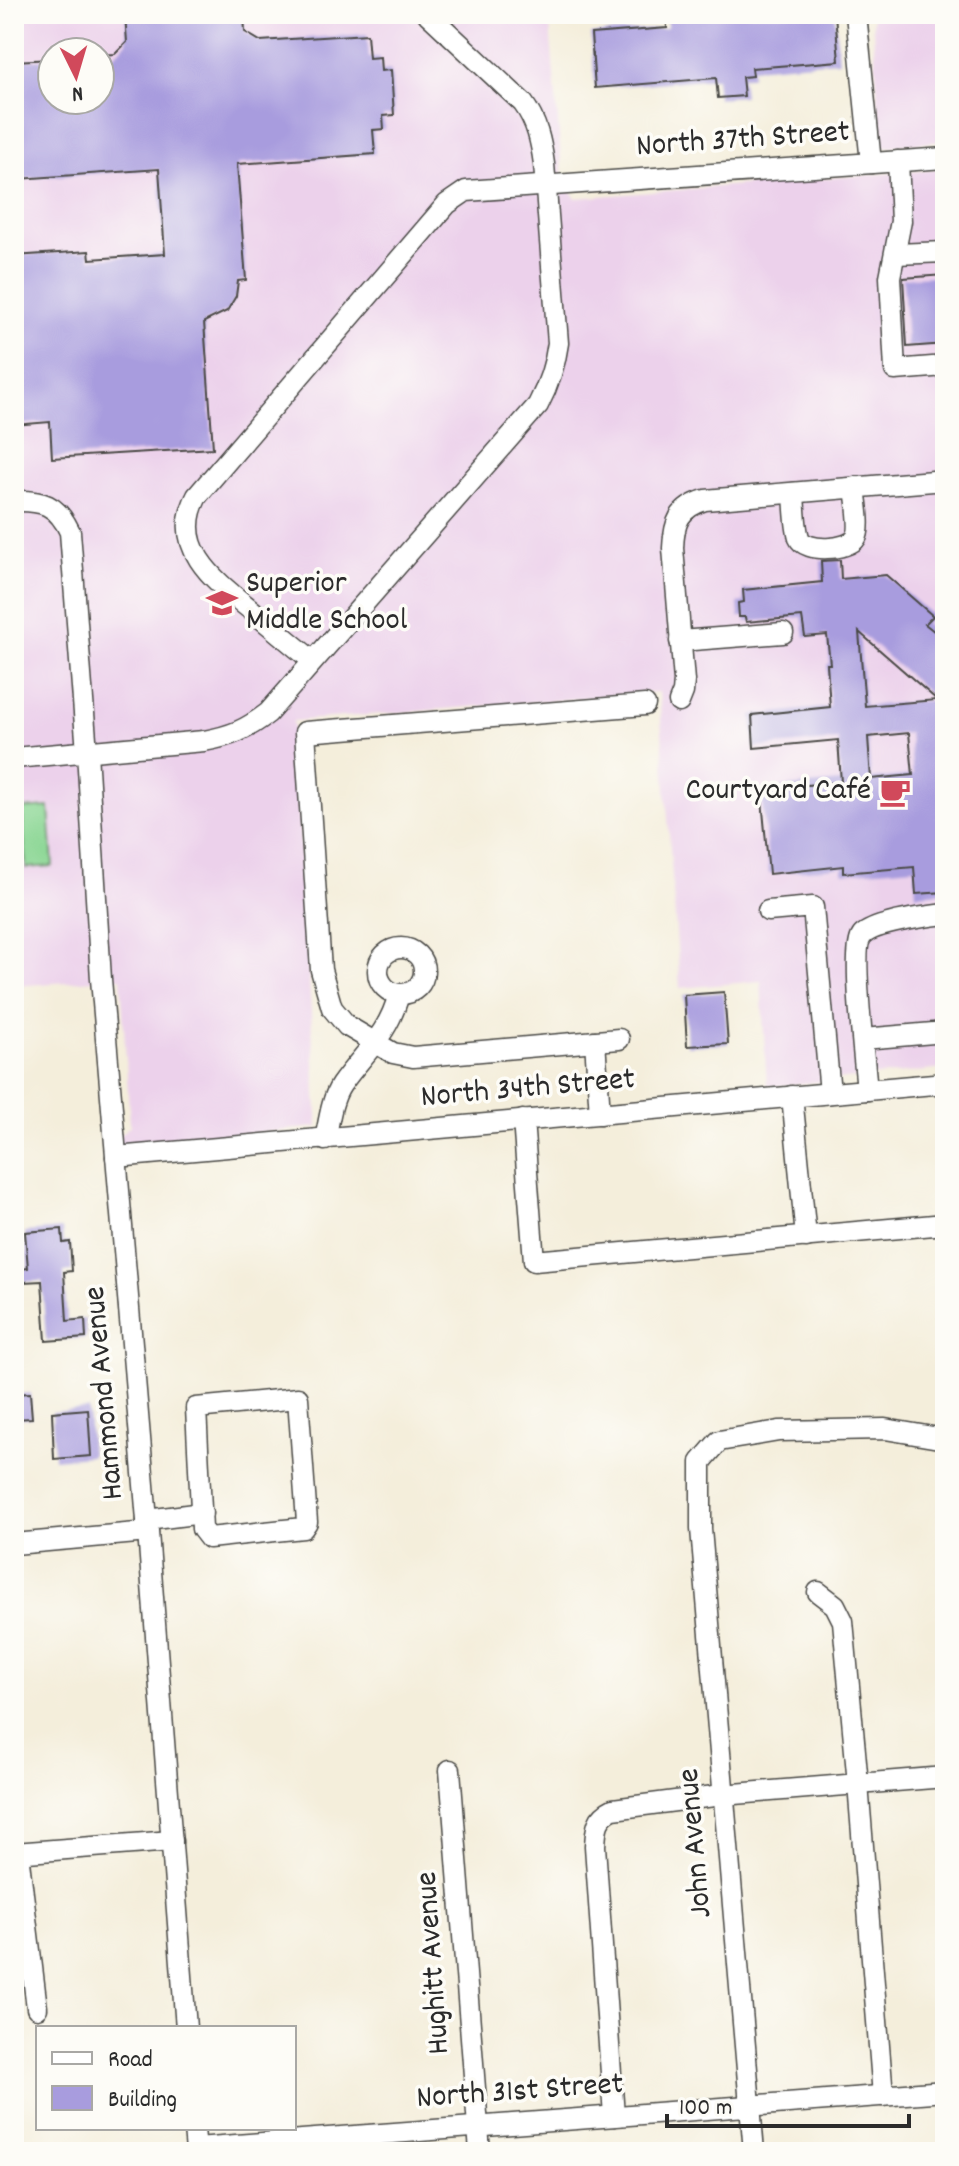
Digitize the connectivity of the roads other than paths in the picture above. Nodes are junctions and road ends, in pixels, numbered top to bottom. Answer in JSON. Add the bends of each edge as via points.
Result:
{"nodes":[{"id":1,"x":428,"y":14,"type":"edge"},
{"id":2,"x":856,"y":14,"type":"edge"},
{"id":3,"x":945,"y":158,"type":"edge"},
{"id":4,"x":898,"y":161,"type":"junction"},
{"id":5,"x":871,"y":163,"type":"junction"},
{"id":6,"x":545,"y":185,"type":"junction"},
{"id":7,"x":945,"y":252,"type":"edge"},
{"id":8,"x":896,"y":254,"type":"junction"},
{"id":9,"x":945,"y":366,"type":"edge"},
{"id":10,"x":945,"y":480,"type":"edge"},
{"id":11,"x":855,"y":487,"type":"junction"},
{"id":12,"x":794,"y":493,"type":"junction"},
{"id":13,"x":14,"y":501,"type":"edge"},
{"id":14,"x":783,"y":633,"type":"dead end"},
{"id":15,"x":680,"y":641,"type":"junction"},
{"id":16,"x":313,"y":661,"type":"junction"},
{"id":17,"x":679,"y":702,"type":"dead end"},
{"id":18,"x":645,"y":705,"type":"dead end"},
{"id":19,"x":87,"y":752,"type":"junction"},
{"id":20,"x":14,"y":758,"type":"edge"},
{"id":21,"x":768,"y":911,"type":"dead end"},
{"id":22,"x":945,"y":914,"type":"edge"},
{"id":23,"x":399,"y":994,"type":"dead end"},
{"id":24,"x":945,"y":1032,"type":"edge"},
{"id":25,"x":619,"y":1039,"type":"dead end"},
{"id":26,"x":863,"y":1039,"type":"junction"},
{"id":27,"x":595,"y":1041,"type":"junction"},
{"id":28,"x":376,"y":1043,"type":"junction"},
{"id":29,"x":945,"y":1083,"type":"edge"},
{"id":30,"x":867,"y":1090,"type":"junction"},
{"id":31,"x":830,"y":1093,"type":"junction"},
{"id":32,"x":792,"y":1096,"type":"junction"},
{"id":33,"x":600,"y":1114,"type":"junction"},
{"id":34,"x":523,"y":1120,"type":"junction"},
{"id":35,"x":325,"y":1140,"type":"junction"},
{"id":36,"x":116,"y":1157,"type":"junction"},
{"id":37,"x":945,"y":1224,"type":"edge"},
{"id":38,"x":806,"y":1237,"type":"junction"},
{"id":39,"x":945,"y":1439,"type":"edge"},
{"id":40,"x":202,"y":1513,"type":"junction"},
{"id":41,"x":148,"y":1526,"type":"junction"},
{"id":42,"x":14,"y":1544,"type":"edge"},
{"id":43,"x":818,"y":1592,"type":"dead end"},
{"id":44,"x":450,"y":1770,"type":"dead end"},
{"id":45,"x":945,"y":1777,"type":"edge"},
{"id":46,"x":858,"y":1784,"type":"junction"},
{"id":47,"x":722,"y":1795,"type":"junction"},
{"id":48,"x":172,"y":1841,"type":"junction"},
{"id":49,"x":16,"y":1853,"type":"edge"},
{"id":50,"x":37,"y":2008,"type":"dead end"},
{"id":51,"x":186,"y":2026,"type":"edge"},
{"id":52,"x":945,"y":2091,"type":"edge"},
{"id":53,"x":883,"y":2096,"type":"junction"},
{"id":54,"x":750,"y":2106,"type":"junction"},
{"id":55,"x":614,"y":2116,"type":"junction"},
{"id":56,"x":478,"y":2126,"type":"junction"},
{"id":57,"x":195,"y":2143,"type":"edge"},
{"id":58,"x":480,"y":2152,"type":"edge"},
{"id":59,"x":754,"y":2152,"type":"edge"}],
"edges":[{"from":1,"to":6,"type":"street","via":[[529,111],[541,145]]},
{"from":2,"to":5,"type":"street"},
{"from":3,"to":4,"type":"street","name":"North 37th Street"},
{"from":4,"to":5,"type":"street","name":"North 37th Street"},
{"from":4,"to":8,"type":"street","via":[[901,221]]},
{"from":5,"to":6,"type":"street","name":"North 37th Street"},
{"from":6,"to":16,"type":"street","via":[[558,343],[550,382],[538,405]]},
{"from":6,"to":16,"type":"street","name":"North 37th Street","via":[[466,191],[447,204],[189,511],[192,543],[205,570]]},
{"from":7,"to":8,"type":"street"},
{"from":8,"to":9,"type":"street","via":[[890,277],[895,370]]},
{"from":10,"to":11,"type":"street"},
{"from":11,"to":12,"type":"street"},
{"from":11,"to":12,"type":"street","via":[[859,526],[849,545],[804,545]]},
{"from":12,"to":15,"type":"street","via":[[705,500],[683,511],[673,531]]},
{"from":13,"to":19,"type":"street","name":"Hammond Avenue","via":[[54,509],[70,532]]},
{"from":14,"to":15,"type":"street"},
{"from":15,"to":17,"type":"street","via":[[684,688]]},
{"from":16,"to":19,"type":"street","via":[[268,713],[231,736]]},
{"from":18,"to":28,"type":"street","via":[[305,732],[321,970],[332,1008],[347,1026]]},
{"from":19,"to":20,"type":"street"},
{"from":19,"to":36,"type":"street","name":"Hammond Avenue"},
{"from":21,"to":31,"type":"street","via":[[813,907]]},
{"from":22,"to":26,"type":"street","via":[[904,919],[861,937]]},
{"from":23,"to":28,"type":"street"},
{"from":24,"to":26,"type":"street"},
{"from":25,"to":27,"type":"street"},
{"from":26,"to":30,"type":"street"},
{"from":27,"to":28,"type":"street","via":[[413,1057]]},
{"from":27,"to":33,"type":"street"},
{"from":28,"to":35,"type":"street","via":[[340,1087]]},
{"from":29,"to":30,"type":"street","name":"North 34th Street"},
{"from":30,"to":31,"type":"street","name":"North 34th Street"},
{"from":31,"to":32,"type":"street","name":"North 34th Street"},
{"from":32,"to":33,"type":"street","name":"North 34th Street"},
{"from":32,"to":38,"type":"street"},
{"from":33,"to":34,"type":"street","name":"North 34th Street"},
{"from":34,"to":35,"type":"street","name":"North 34th Street"},
{"from":34,"to":38,"type":"street","via":[[534,1261]]},
{"from":35,"to":36,"type":"street","name":"North 34th Street"},
{"from":36,"to":41,"type":"street","name":"Hammond Avenue"},
{"from":37,"to":38,"type":"street"},
{"from":39,"to":47,"type":"street","name":"John Avenue","via":[[885,1429],[779,1431],[719,1441],[701,1462],[701,1529]]},
{"from":40,"to":40,"type":"street","via":[[196,1408],[298,1398],[307,1522],[303,1528],[209,1538],[202,1529]]},
{"from":40,"to":41,"type":"street"},
{"from":41,"to":42,"type":"street"},
{"from":41,"to":48,"type":"street","name":"Hammond Avenue"},
{"from":43,"to":46,"type":"street","via":[[835,1605],[843,1621]]},
{"from":44,"to":56,"type":"street","name":"Hughitt Avenue"},
{"from":45,"to":46,"type":"street"},
{"from":46,"to":47,"type":"street"},
{"from":46,"to":53,"type":"street"},
{"from":47,"to":54,"type":"street","name":"John Avenue"},
{"from":47,"to":55,"type":"street","via":[[613,1809],[597,1822]]},
{"from":48,"to":49,"type":"street"},
{"from":48,"to":51,"type":"street","name":"Hammond Avenue"},
{"from":49,"to":50,"type":"street"},
{"from":52,"to":53,"type":"street","name":"North 31st Street"},
{"from":53,"to":54,"type":"street","name":"North 31st Street"},
{"from":54,"to":55,"type":"street","name":"North 31st Street"},
{"from":54,"to":59,"type":"street","name":"John Avenue"},
{"from":55,"to":56,"type":"street","name":"North 31st Street"},
{"from":56,"to":57,"type":"street","name":"North 31st Street"},
{"from":56,"to":58,"type":"street","name":"Hughitt Avenue"}]}
